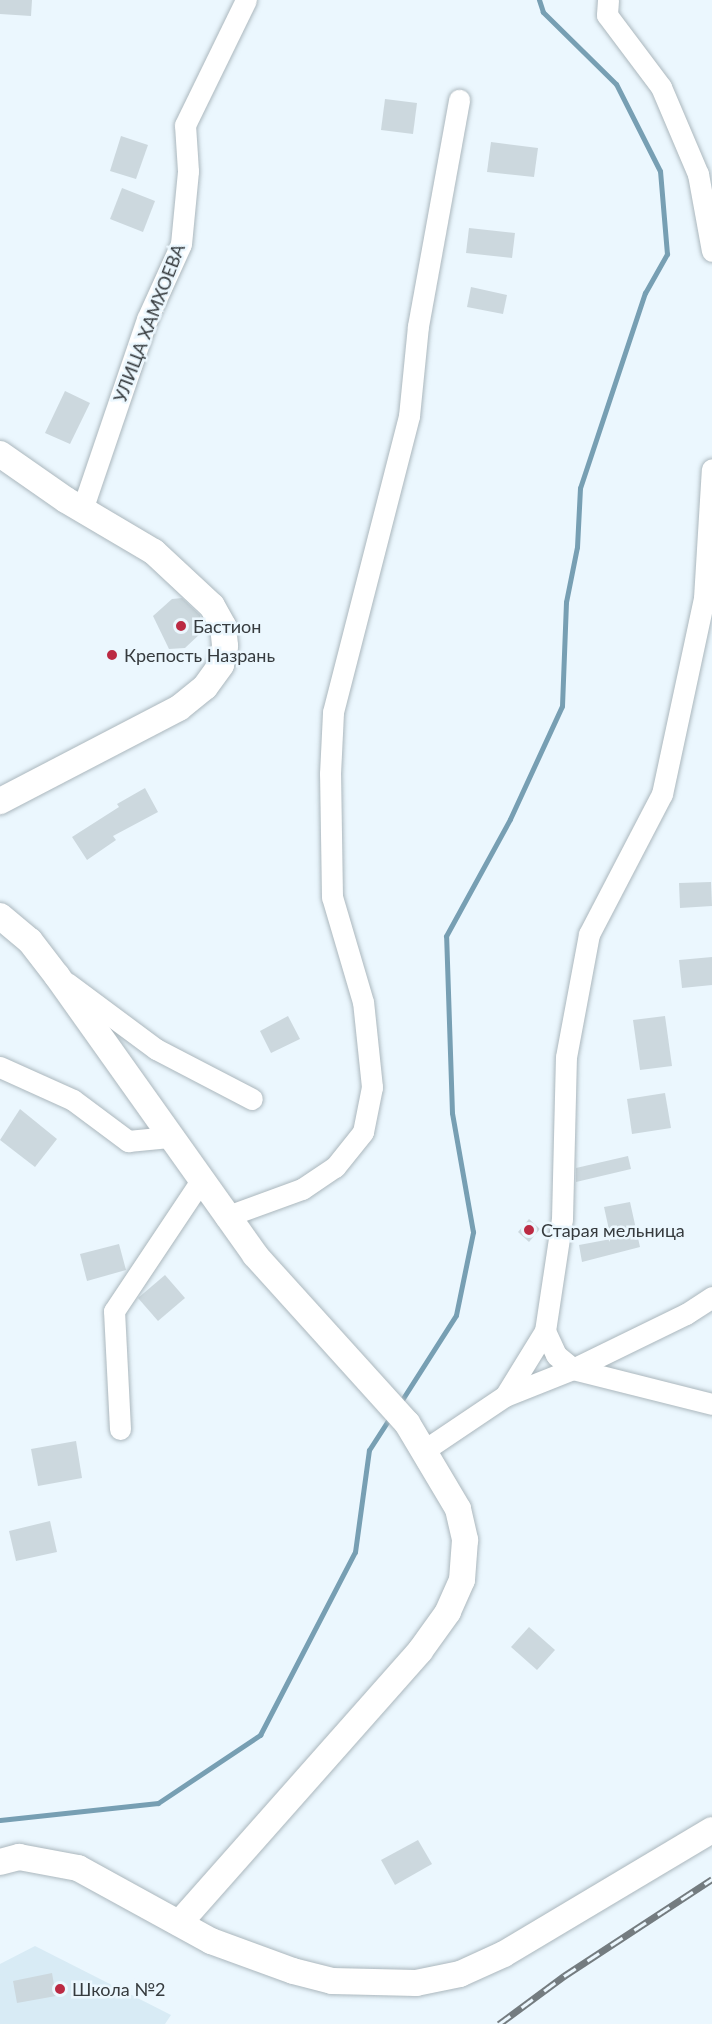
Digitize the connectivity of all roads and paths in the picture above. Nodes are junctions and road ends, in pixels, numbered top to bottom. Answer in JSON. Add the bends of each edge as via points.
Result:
{"nodes":[{"id":1,"x":246,"y":0,"type":"edge"},
{"id":2,"x":608,"y":0,"type":"edge"},
{"id":3,"x":459,"y":100,"type":"dead end"},
{"id":4,"x":712,"y":251,"type":"edge"},
{"id":5,"x":0,"y":454,"type":"edge"},
{"id":6,"x":712,"y":469,"type":"edge"},
{"id":7,"x":82,"y":510,"type":"junction"},
{"id":8,"x":0,"y":801,"type":"edge"},
{"id":9,"x":0,"y":916,"type":"edge"},
{"id":10,"x":57,"y":976,"type":"junction"},
{"id":11,"x":0,"y":1067,"type":"edge"},
{"id":12,"x":252,"y":1099,"type":"dead end"},
{"id":13,"x":169,"y":1137,"type":"junction"},
{"id":14,"x":200,"y":1182,"type":"junction"},
{"id":15,"x":225,"y":1217,"type":"junction"},
{"id":16,"x":712,"y":1297,"type":"edge"},
{"id":17,"x":545,"y":1331,"type":"junction"},
{"id":18,"x":573,"y":1369,"type":"junction"},
{"id":19,"x":505,"y":1396,"type":"junction"},
{"id":20,"x":712,"y":1404,"type":"edge"},
{"id":21,"x":120,"y":1429,"type":"dead end"},
{"id":22,"x":426,"y":1449,"type":"junction"},
{"id":23,"x":712,"y":1830,"type":"edge"},
{"id":24,"x":0,"y":1862,"type":"edge"},
{"id":25,"x":179,"y":1923,"type":"junction"}],
"edges":[{"from":1,"to":7,"type":"street","name":"УЛИЦА ХАМХОЕВА","via":[[185,125],[188,171],[181,244],[147,319]]},
{"from":2,"to":4,"type":"street","via":[[607,15],[661,87],[698,174]]},
{"from":3,"to":15,"type":"street","via":[[418,326],[410,416],[333,712],[332,897],[363,1002],[372,1087],[363,1132],[336,1167],[302,1189]]},
{"from":5,"to":7,"type":"street"},
{"from":6,"to":17,"type":"street","via":[[704,598],[662,794],[589,934],[566,1057],[562,1219]]},
{"from":7,"to":8,"type":"street","via":[[154,552],[212,606],[223,626],[225,646],[221,665],[205,687],[179,708],[88,759]]},
{"from":9,"to":10,"type":"street","via":[[30,940]]},
{"from":10,"to":12,"type":"street","via":[[156,1049]]},
{"from":10,"to":13,"type":"street"},
{"from":11,"to":13,"type":"street","via":[[72,1100],[128,1142]]},
{"from":13,"to":14,"type":"street"},
{"from":14,"to":15,"type":"street"},
{"from":14,"to":21,"type":"street","via":[[114,1311]]},
{"from":15,"to":22,"type":"street"},
{"from":16,"to":18,"type":"street","via":[[686,1314]]},
{"from":17,"to":18,"type":"street","via":[[556,1355]]},
{"from":17,"to":19,"type":"street"},
{"from":18,"to":19,"type":"street"},
{"from":18,"to":20,"type":"street"},
{"from":19,"to":22,"type":"street"},
{"from":22,"to":25,"type":"street","via":[[458,1509],[465,1540],[462,1580],[448,1612],[420,1651]]},
{"from":23,"to":25,"type":"street","via":[[504,1953],[460,1974],[416,1983],[332,1981],[251,1957]]},
{"from":24,"to":25,"type":"street","via":[[19,1857],[78,1868]]}]}
